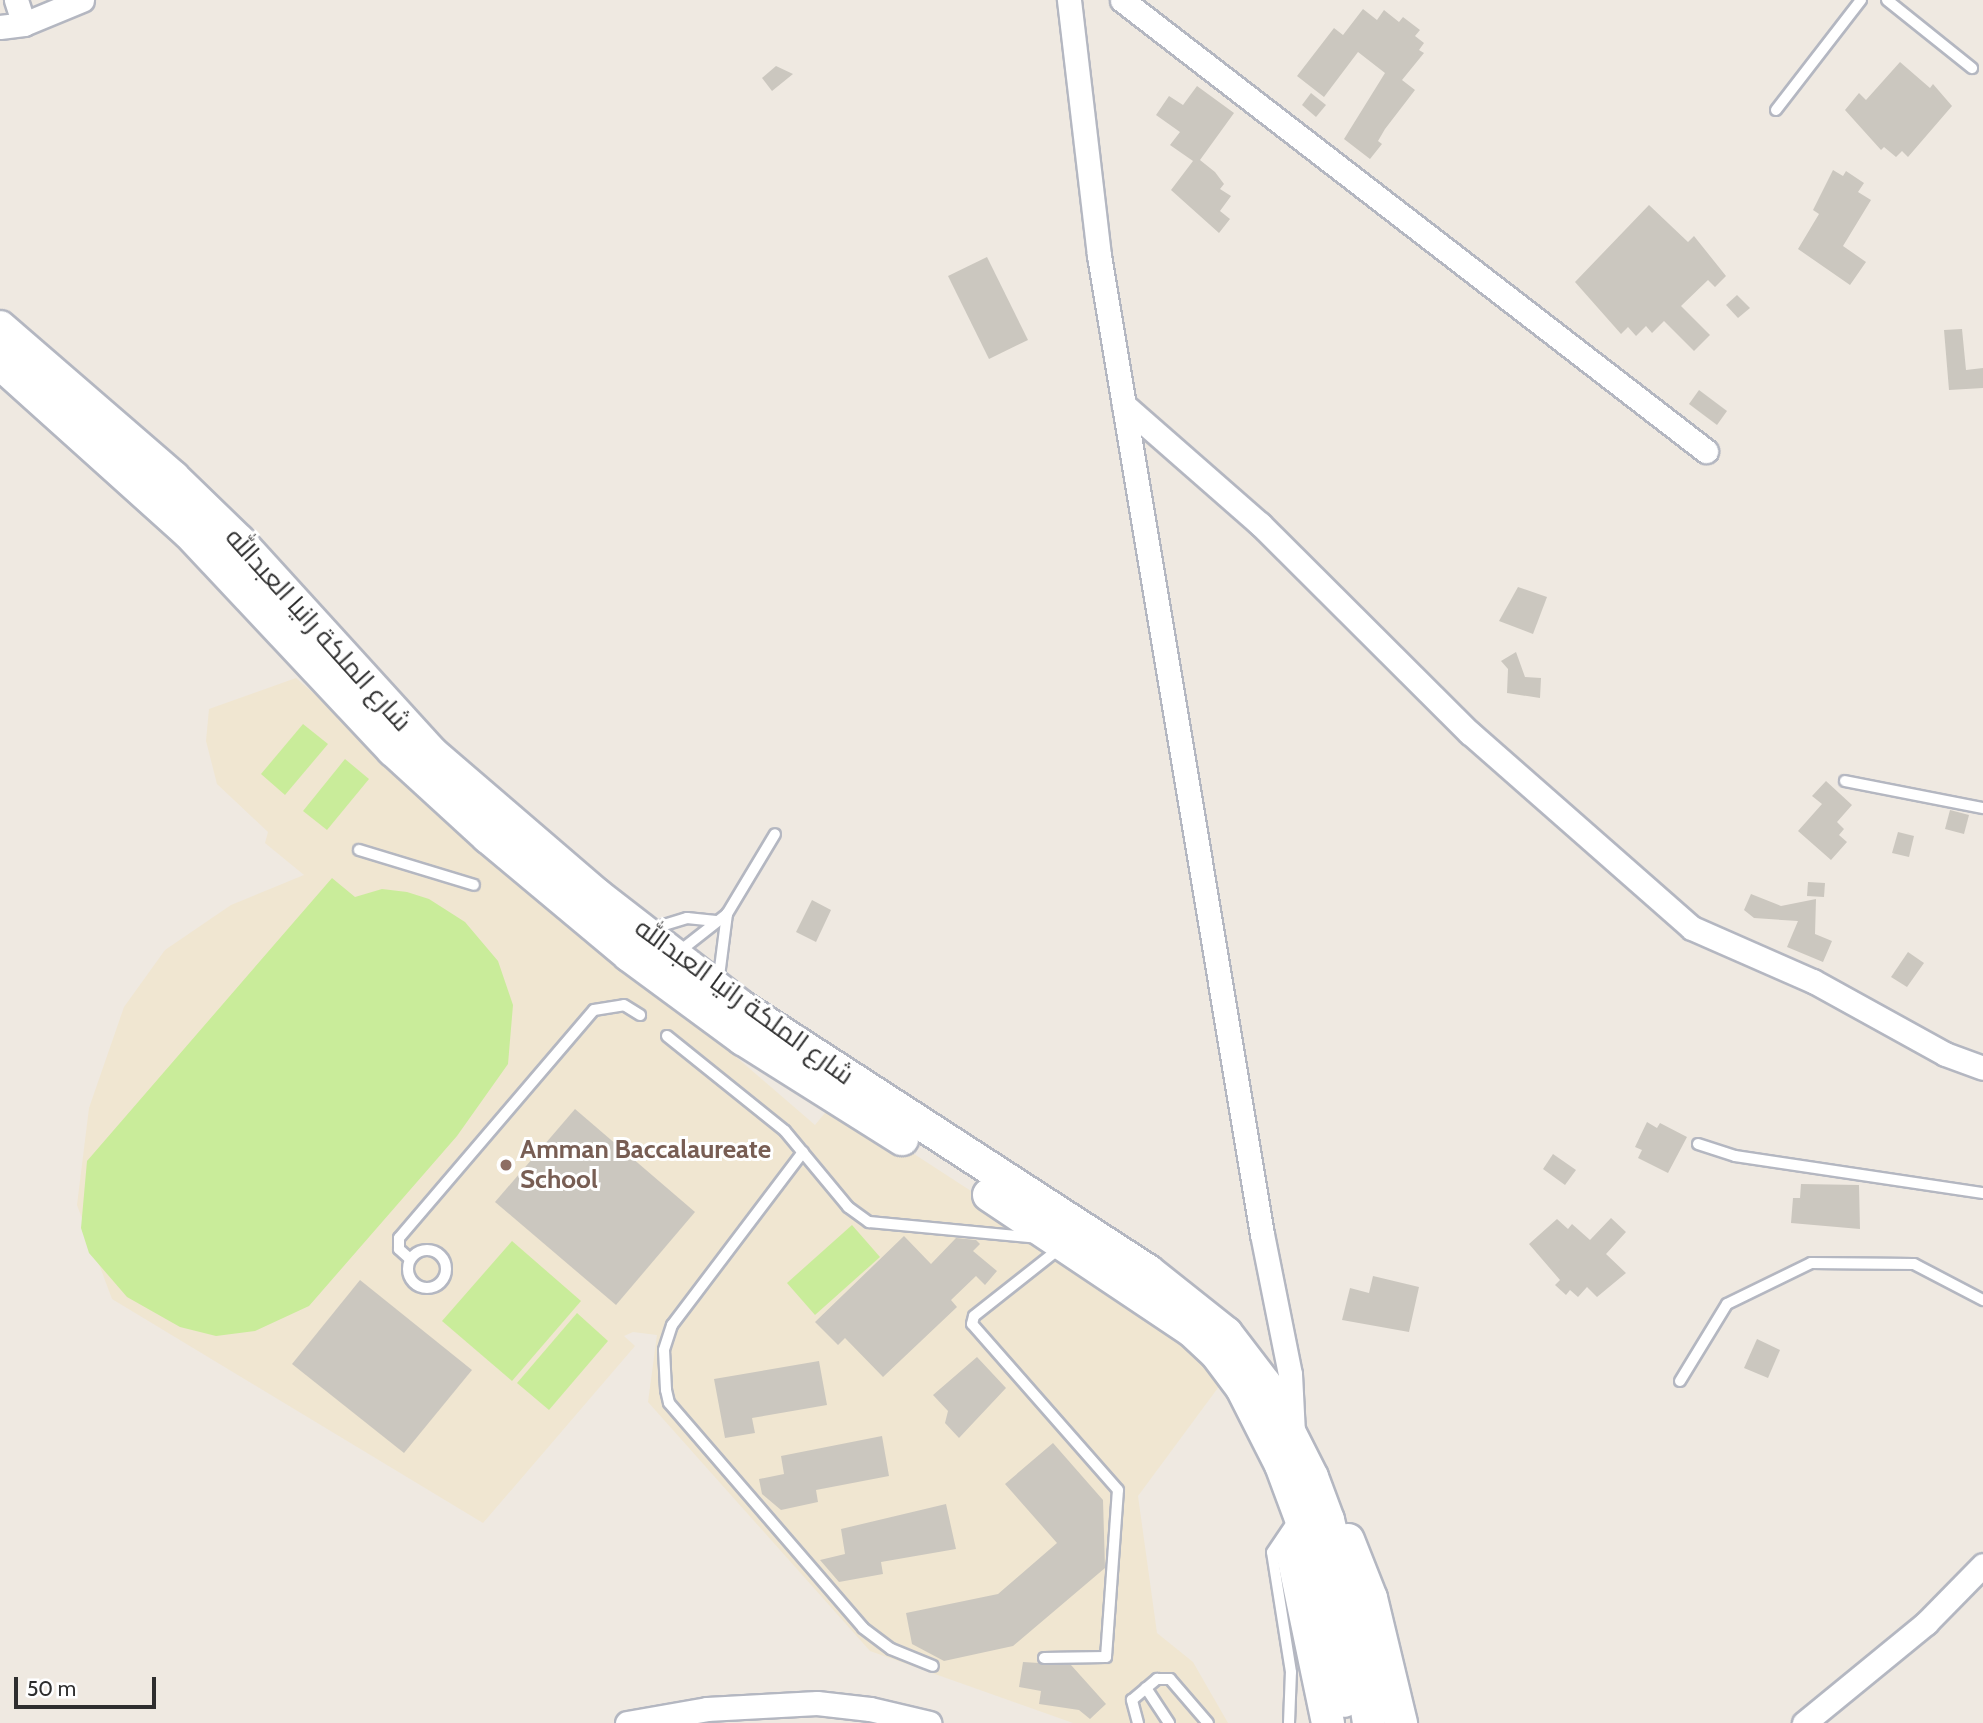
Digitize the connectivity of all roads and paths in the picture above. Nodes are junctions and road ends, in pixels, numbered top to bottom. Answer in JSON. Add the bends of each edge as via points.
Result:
{"nodes":[{"id":1,"x":16,"y":0,"type":"edge"},
{"id":2,"x":82,"y":0,"type":"edge"},
{"id":3,"x":1069,"y":0,"type":"edge"},
{"id":4,"x":1122,"y":0,"type":"edge"},
{"id":5,"x":1861,"y":0,"type":"edge"},
{"id":6,"x":1886,"y":0,"type":"edge"},
{"id":7,"x":24,"y":24,"type":"junction"},
{"id":8,"x":0,"y":27,"type":"edge"},
{"id":9,"x":1972,"y":68,"type":"dead end"},
{"id":10,"x":1776,"y":110,"type":"dead end"},
{"id":11,"x":0,"y":327,"type":"edge"},
{"id":12,"x":0,"y":363,"type":"edge"},
{"id":13,"x":1124,"y":405,"type":"junction"},
{"id":14,"x":1706,"y":450,"type":"dead end"},
{"id":15,"x":1845,"y":781,"type":"dead end"},
{"id":16,"x":1983,"y":807,"type":"edge"},
{"id":17,"x":775,"y":834,"type":"dead end"},
{"id":18,"x":359,"y":850,"type":"dead end"},
{"id":19,"x":474,"y":885,"type":"dead end"},
{"id":20,"x":727,"y":914,"type":"junction"},
{"id":21,"x":716,"y":922,"type":"junction"},
{"id":22,"x":643,"y":931,"type":"junction"},
{"id":23,"x":673,"y":956,"type":"junction"},
{"id":24,"x":718,"y":990,"type":"junction"},
{"id":25,"x":640,"y":1015,"type":"dead end"},
{"id":26,"x":667,"y":1036,"type":"dead end"},
{"id":27,"x":1983,"y":1068,"type":"edge"},
{"id":28,"x":1698,"y":1144,"type":"dead end"},
{"id":29,"x":803,"y":1153,"type":"junction"},
{"id":30,"x":1983,"y":1193,"type":"edge"},
{"id":31,"x":1061,"y":1242,"type":"junction"},
{"id":32,"x":410,"y":1259,"type":"dead end"},
{"id":33,"x":1983,"y":1300,"type":"edge"},
{"id":34,"x":1680,"y":1381,"type":"dead end"},
{"id":35,"x":1293,"y":1433,"type":"junction"},
{"id":36,"x":1299,"y":1500,"type":"junction"},
{"id":37,"x":1983,"y":1566,"type":"edge"},
{"id":38,"x":1044,"y":1658,"type":"dead end"},
{"id":39,"x":933,"y":1666,"type":"dead end"},
{"id":40,"x":1291,"y":1672,"type":"junction"},
{"id":41,"x":1146,"y":1688,"type":"junction"},
{"id":42,"x":1321,"y":1690,"type":"junction"},
{"id":43,"x":627,"y":1723,"type":"edge"},
{"id":44,"x":929,"y":1723,"type":"edge"},
{"id":45,"x":1139,"y":1723,"type":"edge"},
{"id":46,"x":1169,"y":1723,"type":"edge"},
{"id":47,"x":1208,"y":1723,"type":"edge"},
{"id":48,"x":1289,"y":1723,"type":"edge"},
{"id":49,"x":1328,"y":1723,"type":"edge"},
{"id":50,"x":1349,"y":1723,"type":"edge"},
{"id":51,"x":1369,"y":1723,"type":"edge"},
{"id":52,"x":1401,"y":1723,"type":"edge"},
{"id":53,"x":1804,"y":1723,"type":"edge"}],
"edges":[{"from":1,"to":7,"type":"street"},
{"from":2,"to":7,"type":"street"},
{"from":3,"to":13,"type":"street","via":[[1085,163]]},
{"from":4,"to":14,"type":"street"},
{"from":5,"to":10,"type":"lane"},
{"from":6,"to":9,"type":"lane"},
{"from":7,"to":8,"type":"street"},
{"from":11,"to":22,"type":"main road","name":"شارع الملكة رانيا العبدالله","via":[[173,477],[239,541],[432,753]]},
{"from":12,"to":31,"type":"main road","name":"شارع الملكة رانيا العبدالله","via":[[136,481],[241,584],[393,750],[550,890],[743,1039]]},
{"from":13,"to":27,"type":"street","via":[[1260,524],[1470,733],[1692,928],[1813,981],[1945,1054]]},
{"from":13,"to":35,"type":"street","via":[[1266,1258],[1290,1374]]},
{"from":15,"to":16,"type":"lane"},
{"from":17,"to":20,"type":"lane"},
{"from":18,"to":19,"type":"lane"},
{"from":20,"to":21,"type":"lane"},
{"from":20,"to":24,"type":"lane"},
{"from":21,"to":22,"type":"lane","via":[[687,918]]},
{"from":21,"to":23,"type":"lane"},
{"from":22,"to":23,"type":"main road","name":"شارع الملكة رانيا العبدالله"},
{"from":23,"to":24,"type":"main road","name":"شارع الملكة رانيا العبدالله"},
{"from":24,"to":35,"type":"main road","name":"شارع الملكة رانيا العبدالله","via":[[1174,1290],[1240,1349]]},
{"from":25,"to":32,"type":"lane","via":[[624,1005],[594,1010],[399,1238],[399,1249]]},
{"from":26,"to":29,"type":"lane","via":[[785,1131]]},
{"from":28,"to":30,"type":"lane","via":[[1735,1156]]},
{"from":29,"to":31,"type":"lane","via":[[848,1207],[869,1222]]},
{"from":29,"to":39,"type":"lane","via":[[671,1325],[663,1364],[669,1403],[863,1628],[891,1649]]},
{"from":31,"to":36,"type":"main road","name":"شارع الملكة رانيا العبدالله","via":[[1167,1313],[1215,1352],[1253,1407]]},
{"from":31,"to":38,"type":"lane","via":[[974,1316],[971,1324],[1118,1489],[1107,1655]]},
{"from":33,"to":34,"type":"lane","via":[[1914,1265],[1811,1263],[1727,1304]]},
{"from":35,"to":36,"type":"main road","name":"شارع الملكة رانيا العبدالله"},
{"from":36,"to":40,"type":"lane","via":[[1272,1552]]},
{"from":36,"to":42,"type":"main road"},
{"from":36,"to":50,"type":"main road","name":"شارع الملكة رانيا العبدالله","via":[[1327,1606]]},
{"from":36,"to":51,"type":"main road","name":"شارع الملكة رانيا العبدالله","via":[[1328,1520],[1354,1628]]},
{"from":36,"to":52,"type":"main road","via":[[1361,1566]]},
{"from":37,"to":53,"type":"street","via":[[1902,1644]]},
{"from":40,"to":42,"type":"lane"},
{"from":40,"to":48,"type":"lane"},
{"from":41,"to":45,"type":"lane","via":[[1132,1700]]},
{"from":41,"to":46,"type":"lane"},
{"from":41,"to":47,"type":"lane","via":[[1157,1679],[1170,1679]]},
{"from":42,"to":49,"type":"main road"},
{"from":43,"to":44,"type":"street","via":[[707,1709],[817,1703]]}]}
